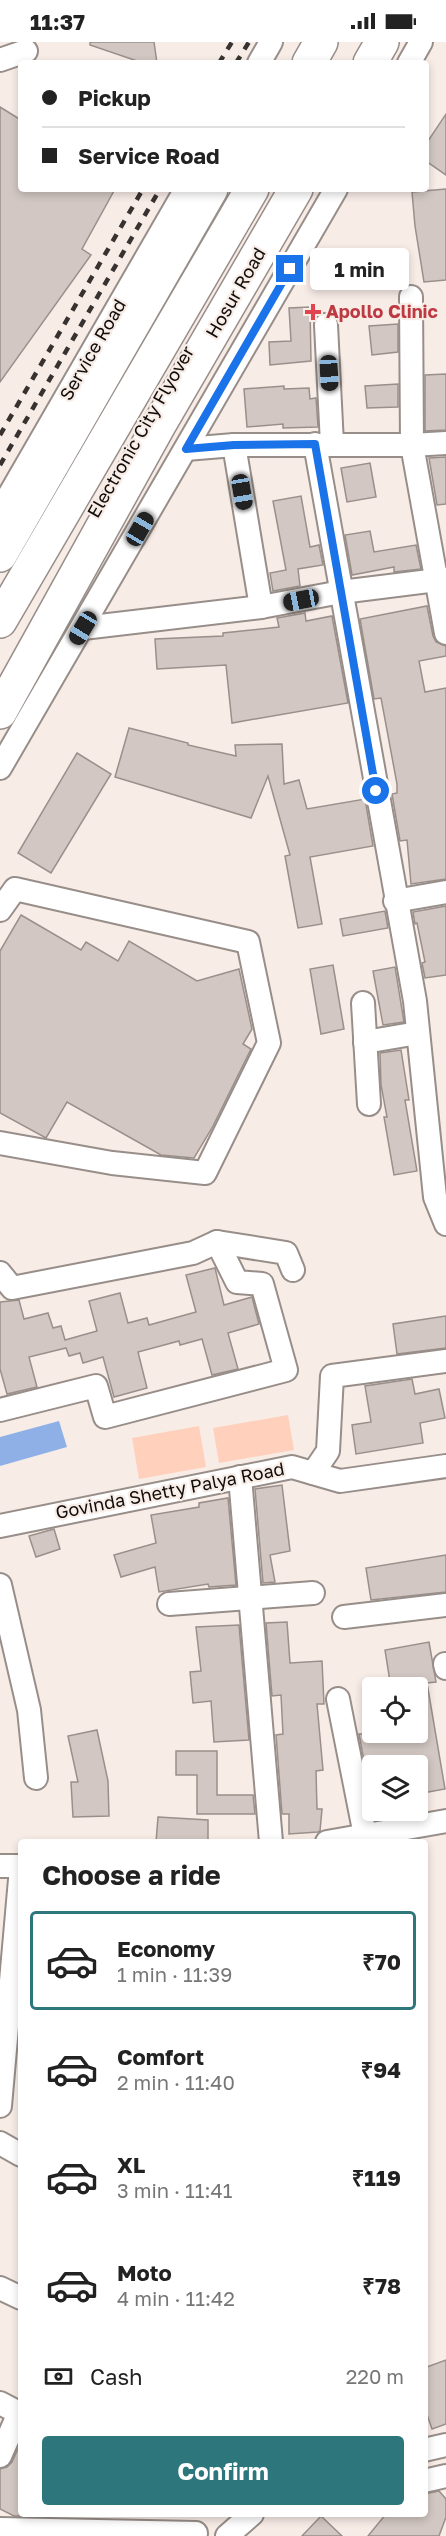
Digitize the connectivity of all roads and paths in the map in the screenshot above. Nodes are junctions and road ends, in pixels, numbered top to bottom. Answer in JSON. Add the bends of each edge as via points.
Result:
{"nodes":[{"id":1,"x":271,"y":42,"type":"edge"},
{"id":2,"x":296,"y":42,"type":"edge"},
{"id":3,"x":321,"y":42,"type":"edge"},
{"id":4,"x":337,"y":42,"type":"edge"},
{"id":5,"x":366,"y":42,"type":"edge"},
{"id":6,"x":382,"y":42,"type":"edge"},
{"id":7,"x":422,"y":42,"type":"edge"},
{"id":8,"x":30,"y":52,"type":"edge"},
{"id":9,"x":0,"y":60,"type":"edge"},
{"id":10,"x":261,"y":60,"type":"edge"},
{"id":11,"x":286,"y":60,"type":"edge"},
{"id":12,"x":311,"y":60,"type":"edge"},
{"id":13,"x":327,"y":60,"type":"edge"},
{"id":14,"x":356,"y":60,"type":"edge"},
{"id":15,"x":372,"y":60,"type":"edge"},
{"id":16,"x":411,"y":60,"type":"edge"},
{"id":17,"x":184,"y":192,"type":"edge"},
{"id":18,"x":209,"y":192,"type":"edge"},
{"id":19,"x":233,"y":192,"type":"edge"},
{"id":20,"x":250,"y":192,"type":"edge"},
{"id":21,"x":279,"y":192,"type":"edge"},
{"id":22,"x":294,"y":192,"type":"edge"},
{"id":23,"x":334,"y":192,"type":"edge"},
{"id":24,"x":411,"y":297,"type":"dead end"},
{"id":25,"x":326,"y":325,"type":"dead end"},
{"id":26,"x":446,"y":443,"type":"edge"},
{"id":27,"x":324,"y":444,"type":"junction"},
{"id":28,"x":234,"y":445,"type":"junction"},
{"id":29,"x":412,"y":445,"type":"junction"},
{"id":30,"x":186,"y":449,"type":"junction"},
{"id":31,"x":3,"y":501,"type":"edge"},
{"id":32,"x":0,"y":555,"type":"edge"},
{"id":33,"x":441,"y":580,"type":"edge"},
{"id":34,"x":0,"y":589,"type":"edge"},
{"id":35,"x":341,"y":592,"type":"junction"},
{"id":36,"x":261,"y":607,"type":"junction"},
{"id":37,"x":0,"y":621,"type":"edge"},
{"id":38,"x":83,"y":628,"type":"junction"},
{"id":39,"x":446,"y":633,"type":"edge"},
{"id":40,"x":0,"y":675,"type":"edge"},
{"id":41,"x":0,"y":712,"type":"edge"},
{"id":42,"x":0,"y":768,"type":"edge"},
{"id":43,"x":446,"y":892,"type":"edge"},
{"id":44,"x":395,"y":901,"type":"junction"},
{"id":45,"x":0,"y":910,"type":"edge"},
{"id":46,"x":363,"y":1003,"type":"dead end"},
{"id":47,"x":418,"y":1033,"type":"junction"},
{"id":48,"x":365,"y":1042,"type":"junction"},
{"id":49,"x":369,"y":1104,"type":"dead end"},
{"id":50,"x":0,"y":1143,"type":"edge"},
{"id":51,"x":440,"y":1175,"type":"edge"},
{"id":52,"x":446,"y":1224,"type":"edge"},
{"id":53,"x":218,"y":1242,"type":"junction"},
{"id":54,"x":293,"y":1270,"type":"dead end"},
{"id":55,"x":0,"y":1273,"type":"edge"},
{"id":56,"x":446,"y":1361,"type":"edge"},
{"id":57,"x":0,"y":1410,"type":"edge"},
{"id":58,"x":446,"y":1466,"type":"edge"},
{"id":59,"x":314,"y":1473,"type":"junction"},
{"id":60,"x":240,"y":1477,"type":"junction"},
{"id":61,"x":0,"y":1526,"type":"edge"},
{"id":62,"x":0,"y":1585,"type":"edge"},
{"id":63,"x":313,"y":1593,"type":"dead end"},
{"id":64,"x":251,"y":1598,"type":"junction"},
{"id":65,"x":169,"y":1604,"type":"dead end"},
{"id":66,"x":446,"y":1605,"type":"edge"},
{"id":67,"x":344,"y":1617,"type":"dead end"},
{"id":68,"x":338,"y":1699,"type":"dead end"},
{"id":69,"x":36,"y":1778,"type":"dead end"},
{"id":70,"x":446,"y":1821,"type":"edge"},
{"id":71,"x":365,"y":1835,"type":"junction"},
{"id":72,"x":271,"y":1839,"type":"edge"},
{"id":73,"x":343,"y":1839,"type":"edge"},
{"id":74,"x":0,"y":1866,"type":"edge"},
{"id":75,"x":18,"y":1867,"type":"edge"},
{"id":76,"x":18,"y":1901,"type":"edge"},
{"id":77,"x":0,"y":2106,"type":"edge"},
{"id":78,"x":0,"y":2143,"type":"edge"},
{"id":79,"x":18,"y":2153,"type":"edge"},
{"id":80,"x":0,"y":2288,"type":"edge"},
{"id":81,"x":18,"y":2297,"type":"edge"},
{"id":82,"x":14,"y":2410,"type":"edge"},
{"id":83,"x":0,"y":2456,"type":"edge"},
{"id":84,"x":446,"y":2476,"type":"edge"},
{"id":85,"x":428,"y":2480,"type":"edge"},
{"id":86,"x":248,"y":2517,"type":"edge"},
{"id":87,"x":195,"y":2528,"type":"edge"},
{"id":88,"x":0,"y":2529,"type":"edge"},
{"id":89,"x":226,"y":2536,"type":"edge"}],
"edges":[{"from":1,"to":10,"type":"street"},
{"from":2,"to":11,"type":"highway"},
{"from":3,"to":12,"type":"highway"},
{"from":4,"to":13,"type":"highway"},
{"from":5,"to":14,"type":"highway"},
{"from":6,"to":15,"type":"highway"},
{"from":7,"to":16,"type":"street"},
{"from":8,"to":9,"type":"street"},
{"from":17,"to":31,"type":"street","name":"Service Road"},
{"from":18,"to":32,"type":"highway"},
{"from":19,"to":34,"type":"highway"},
{"from":20,"to":37,"type":"highway","name":"Electronic City Flyover"},
{"from":21,"to":40,"type":"highway","name":"Electronic City Flyover"},
{"from":22,"to":41,"type":"highway","name":"Hosur Road"},
{"from":23,"to":30,"type":"street"},
{"from":24,"to":29,"type":"street"},
{"from":25,"to":27,"type":"street"},
{"from":26,"to":29,"type":"street"},
{"from":27,"to":28,"type":"street"},
{"from":27,"to":29,"type":"street"},
{"from":27,"to":35,"type":"street"},
{"from":28,"to":30,"type":"street"},
{"from":28,"to":36,"type":"street"},
{"from":29,"to":33,"type":"street"},
{"from":30,"to":38,"type":"street"},
{"from":33,"to":35,"type":"street"},
{"from":33,"to":39,"type":"street"},
{"from":35,"to":36,"type":"street"},
{"from":35,"to":44,"type":"street"},
{"from":36,"to":38,"type":"street"},
{"from":38,"to":42,"type":"street"},
{"from":43,"to":44,"type":"street"},
{"from":44,"to":47,"type":"street"},
{"from":45,"to":50,"type":"street","via":[[15,889],[248,942],[269,1043],[205,1173],[112,1163]]},
{"from":46,"to":48,"type":"street"},
{"from":47,"to":48,"type":"street"},
{"from":47,"to":51,"type":"street"},
{"from":48,"to":49,"type":"street"},
{"from":51,"to":52,"type":"street","via":[[435,1197]]},
{"from":53,"to":54,"type":"street","via":[[286,1253]]},
{"from":53,"to":55,"type":"street","via":[[193,1253],[12,1288]]},
{"from":53,"to":57,"type":"street","via":[[237,1282],[262,1284],[286,1370],[105,1417],[96,1386]]},
{"from":56,"to":59,"type":"street","via":[[332,1376],[328,1451]]},
{"from":58,"to":59,"type":"street","name":"Govinda Shetty Palya Road","via":[[340,1481]]},
{"from":59,"to":60,"type":"street","name":"Govinda Shetty Palya Road","via":[[292,1467]]},
{"from":60,"to":61,"type":"street","name":"Govinda Shetty Palya Road"},
{"from":60,"to":64,"type":"street"},
{"from":62,"to":69,"type":"street","via":[[29,1710]]},
{"from":63,"to":64,"type":"street"},
{"from":64,"to":65,"type":"street"},
{"from":64,"to":72,"type":"street"},
{"from":66,"to":67,"type":"street"},
{"from":68,"to":71,"type":"street"},
{"from":70,"to":71,"type":"street"},
{"from":71,"to":73,"type":"street"},
{"from":74,"to":75,"type":"street"},
{"from":76,"to":77,"type":"street"},
{"from":78,"to":79,"type":"street"},
{"from":80,"to":81,"type":"street"},
{"from":82,"to":83,"type":"street"},
{"from":84,"to":85,"type":"street"},
{"from":86,"to":89,"type":"street"},
{"from":87,"to":88,"type":"street"}]}
